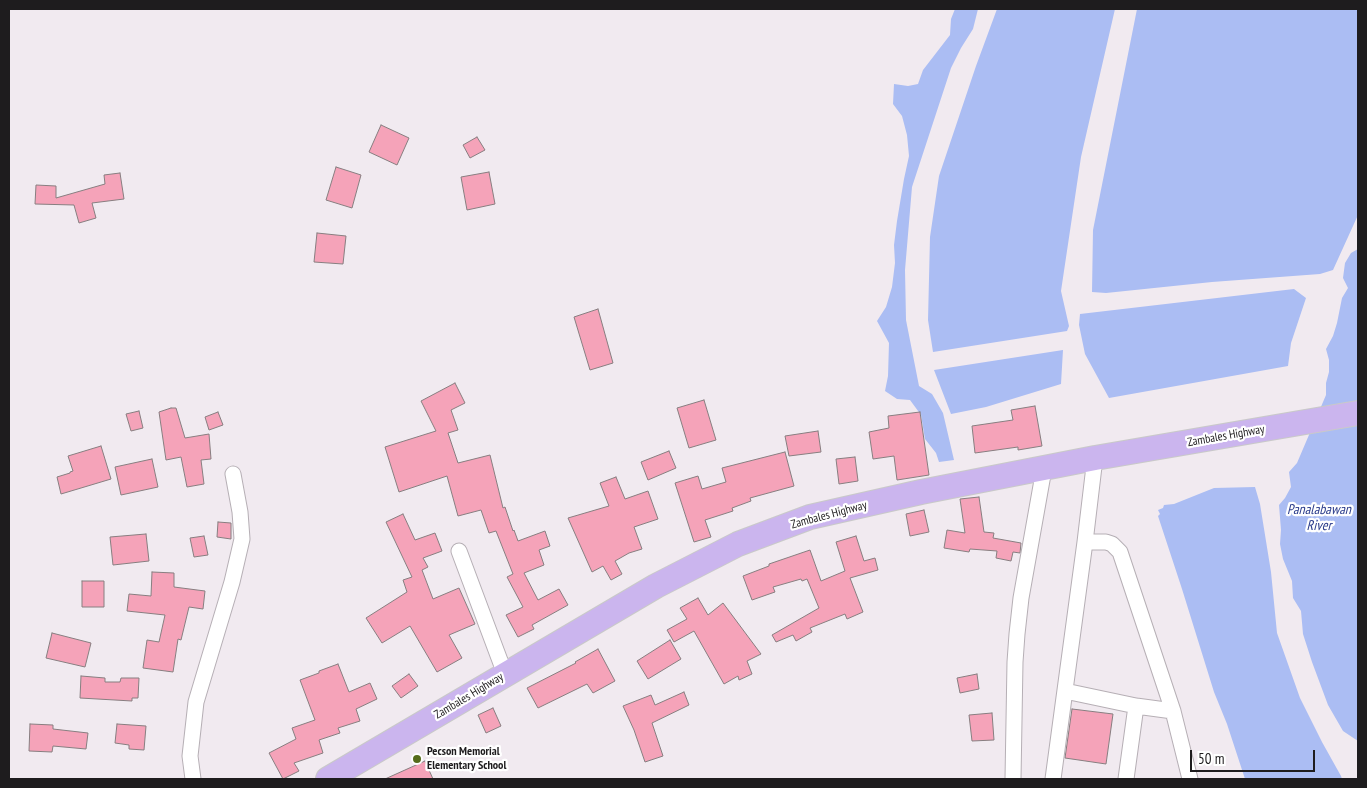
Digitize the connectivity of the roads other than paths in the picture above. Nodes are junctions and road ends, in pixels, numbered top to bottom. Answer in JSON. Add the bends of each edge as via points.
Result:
{"nodes":[{"id":1,"x":1358,"y":413,"type":"edge"},
{"id":2,"x":1095,"y":458,"type":"junction"},
{"id":3,"x":1044,"y":469,"type":"junction"},
{"id":4,"x":233,"y":474,"type":"dead end"},
{"id":5,"x":1085,"y":542,"type":"junction"},
{"id":6,"x":459,"y":551,"type":"dead end"},
{"id":7,"x":505,"y":674,"type":"junction"},
{"id":8,"x":1065,"y":691,"type":"junction"},
{"id":9,"x":1136,"y":706,"type":"junction"},
{"id":10,"x":1173,"y":711,"type":"junction"},
{"id":11,"x":334,"y":778,"type":"edge"},
{"id":12,"x":193,"y":779,"type":"edge"},
{"id":13,"x":1014,"y":779,"type":"edge"},
{"id":14,"x":1053,"y":779,"type":"edge"},
{"id":15,"x":1126,"y":779,"type":"edge"},
{"id":16,"x":1190,"y":779,"type":"edge"}],
"edges":[{"from":1,"to":2,"type":"main road","name":"Zambales Highway"},
{"from":2,"to":3,"type":"main road","name":"Zambales Highway"},
{"from":2,"to":5,"type":"street"},
{"from":3,"to":7,"type":"main road","name":"Zambales Highway","via":[[810,517],[738,544],[656,586]]},
{"from":3,"to":13,"type":"street","via":[[1017,634]]},
{"from":4,"to":12,"type":"street","via":[[242,539],[196,702],[190,756]]},
{"from":5,"to":8,"type":"street"},
{"from":5,"to":10,"type":"street","via":[[1106,542],[1120,552]]},
{"from":6,"to":7,"type":"street"},
{"from":7,"to":11,"type":"main road","name":"Zambales Highway"},
{"from":8,"to":9,"type":"street"},
{"from":8,"to":14,"type":"street"},
{"from":9,"to":10,"type":"street"},
{"from":9,"to":15,"type":"street"},
{"from":10,"to":16,"type":"street"}]}
